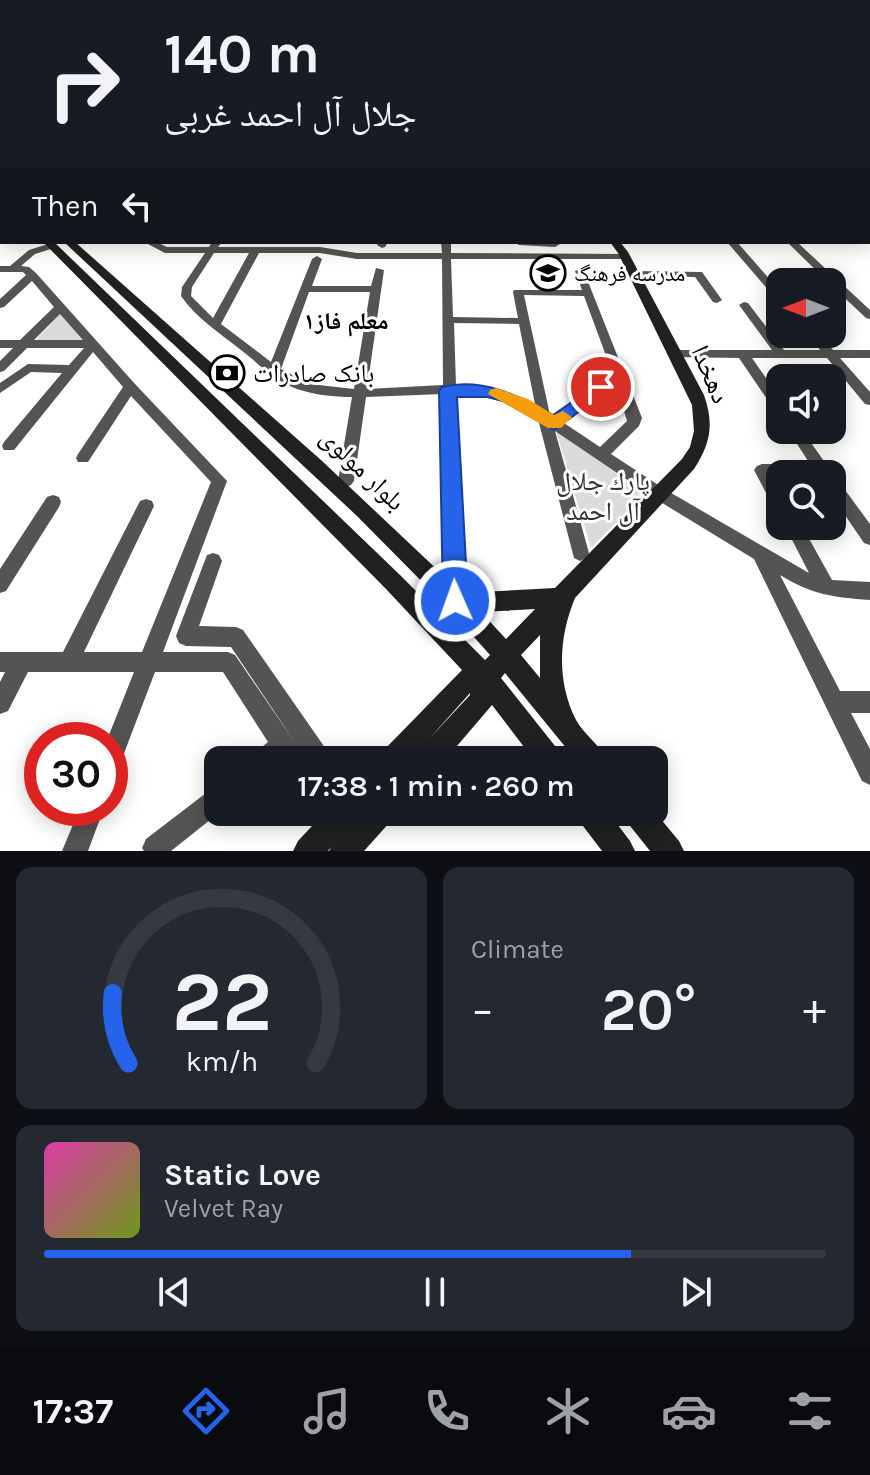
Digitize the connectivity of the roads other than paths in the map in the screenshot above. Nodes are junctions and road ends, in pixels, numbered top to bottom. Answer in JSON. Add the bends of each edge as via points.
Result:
{"nodes":[{"id":1,"x":53,"y":244,"type":"edge"},
{"id":2,"x":57,"y":244,"type":"edge"},
{"id":3,"x":153,"y":244,"type":"edge"},
{"id":4,"x":446,"y":244,"type":"edge"},
{"id":5,"x":478,"y":244,"type":"edge"},
{"id":6,"x":734,"y":244,"type":"edge"},
{"id":7,"x":794,"y":244,"type":"edge"},
{"id":8,"x":258,"y":245,"type":"edge"},
{"id":9,"x":215,"y":246,"type":"edge"},
{"id":10,"x":620,"y":249,"type":"edge"},
{"id":11,"x":446,"y":255,"type":"junction"},
{"id":12,"x":480,"y":256,"type":"junction"},
{"id":13,"x":317,"y":259,"type":"dead end"},
{"id":14,"x":6,"y":269,"type":"edge"},
{"id":15,"x":379,"y":270,"type":"dead end"},
{"id":16,"x":580,"y":271,"type":"dead end"},
{"id":17,"x":90,"y":272,"type":"junction"},
{"id":18,"x":634,"y":274,"type":"junction"},
{"id":19,"x":32,"y":275,"type":"junction"},
{"id":20,"x":766,"y":281,"type":"edge"},
{"id":21,"x":306,"y":289,"type":"junction"},
{"id":22,"x":376,"y":289,"type":"junction"},
{"id":23,"x":589,"y":293,"type":"junction"},
{"id":24,"x":717,"y":300,"type":"dead end"},
{"id":25,"x":0,"y":305,"type":"edge"},
{"id":26,"x":744,"y":305,"type":"dead end"},
{"id":27,"x":61,"y":306,"type":"junction"},
{"id":28,"x":870,"y":316,"type":"edge"},
{"id":29,"x":447,"y":320,"type":"junction"},
{"id":30,"x":524,"y":321,"type":"junction"},
{"id":31,"x":215,"y":324,"type":"junction"},
{"id":32,"x":25,"y":343,"type":"junction"},
{"id":33,"x":0,"y":344,"type":"edge"},
{"id":34,"x":93,"y":344,"type":"junction"},
{"id":35,"x":825,"y":348,"type":"edge"},
{"id":36,"x":675,"y":354,"type":"junction"},
{"id":37,"x":743,"y":354,"type":"junction"},
{"id":38,"x":781,"y":354,"type":"junction"},
{"id":39,"x":830,"y":354,"type":"junction"},
{"id":40,"x":870,"y":354,"type":"edge"},
{"id":41,"x":0,"y":368,"type":"edge"},
{"id":42,"x":72,"y":369,"type":"junction"},
{"id":43,"x":274,"y":370,"type":"junction"},
{"id":44,"x":619,"y":373,"type":"junction"},
{"id":45,"x":130,"y":387,"type":"junction"},
{"id":46,"x":766,"y":388,"type":"edge"},
{"id":47,"x":0,"y":389,"type":"edge"},
{"id":48,"x":359,"y":391,"type":"junction"},
{"id":49,"x":448,"y":391,"type":"junction"},
{"id":50,"x":870,"y":401,"type":"edge"},
{"id":51,"x":549,"y":420,"type":"junction"},
{"id":52,"x":9,"y":446,"type":"dead end"},
{"id":53,"x":601,"y":455,"type":"junction"},
{"id":54,"x":83,"y":458,"type":"dead end"},
{"id":55,"x":346,"y":481,"type":"dead end"},
{"id":56,"x":660,"y":494,"type":"junction"},
{"id":57,"x":53,"y":502,"type":"dead end"},
{"id":58,"x":846,"y":503,"type":"edge"},
{"id":59,"x":146,"y":506,"type":"dead end"},
{"id":60,"x":870,"y":538,"type":"edge"},
{"id":61,"x":801,"y":540,"type":"edge"},
{"id":62,"x":580,"y":553,"type":"dead end"},
{"id":63,"x":760,"y":554,"type":"junction"},
{"id":64,"x":213,"y":561,"type":"dead end"},
{"id":65,"x":0,"y":585,"type":"edge"},
{"id":66,"x":827,"y":588,"type":"junction"},
{"id":67,"x":870,"y":591,"type":"edge"},
{"id":68,"x":564,"y":598,"type":"junction"},
{"id":69,"x":457,"y":602,"type":"junction"},
{"id":70,"x":505,"y":654,"type":"junction"},
{"id":71,"x":0,"y":662,"type":"edge"},
{"id":72,"x":22,"y":662,"type":"junction"},
{"id":73,"x":69,"y":662,"type":"junction"},
{"id":74,"x":148,"y":662,"type":"junction"},
{"id":75,"x":485,"y":677,"type":"junction"},
{"id":76,"x":835,"y":702,"type":"junction"},
{"id":77,"x":870,"y":702,"type":"edge"},
{"id":78,"x":0,"y":703,"type":"edge"},
{"id":79,"x":125,"y":722,"type":"edge"},
{"id":80,"x":567,"y":729,"type":"junction"},
{"id":81,"x":284,"y":746,"type":"edge"},
{"id":82,"x":310,"y":746,"type":"edge"},
{"id":83,"x":405,"y":746,"type":"edge"},
{"id":84,"x":440,"y":746,"type":"edge"},
{"id":85,"x":539,"y":746,"type":"edge"},
{"id":86,"x":581,"y":746,"type":"edge"},
{"id":87,"x":870,"y":773,"type":"edge"},
{"id":88,"x":204,"y":809,"type":"edge"},
{"id":89,"x":85,"y":826,"type":"edge"},
{"id":90,"x":601,"y":826,"type":"edge"},
{"id":91,"x":648,"y":826,"type":"edge"},
{"id":92,"x":341,"y":833,"type":"edge"},
{"id":93,"x":155,"y":848,"type":"dead end"},
{"id":94,"x":75,"y":851,"type":"edge"},
{"id":95,"x":308,"y":851,"type":"edge"},
{"id":96,"x":620,"y":851,"type":"edge"},
{"id":97,"x":669,"y":851,"type":"edge"}],
"edges":[{"from":1,"to":14,"type":"street"},
{"from":2,"to":17,"type":"street","name":"بلوار مولوی"},
{"from":3,"to":9,"type":"street","via":[[165,250]]},
{"from":4,"to":11,"type":"street"},
{"from":5,"to":12,"type":"street"},
{"from":6,"to":20,"type":"street"},
{"from":7,"to":28,"type":"street"},
{"from":8,"to":9,"type":"street"},
{"from":8,"to":11,"type":"street","via":[[357,256]]},
{"from":8,"to":31,"type":"street"},
{"from":9,"to":31,"type":"street","via":[[186,296]]},
{"from":10,"to":12,"type":"street"},
{"from":10,"to":18,"type":"street","name":"دهخدا"},
{"from":11,"to":12,"type":"street"},
{"from":11,"to":29,"type":"street"},
{"from":13,"to":21,"type":"street"},
{"from":14,"to":19,"type":"street","via":[[26,269]]},
{"from":15,"to":22,"type":"street"},
{"from":16,"to":23,"type":"street"},
{"from":17,"to":69,"type":"street","name":"بلوار مولوی","via":[[282,436]]},
{"from":17,"to":75,"type":"street","name":"بلوار مولوی"},
{"from":18,"to":24,"type":"street","via":[[698,274]]},
{"from":18,"to":36,"type":"street","name":"دهخدا"},
{"from":19,"to":25,"type":"street"},
{"from":19,"to":27,"type":"street"},
{"from":21,"to":22,"type":"street"},
{"from":21,"to":43,"type":"street"},
{"from":22,"to":48,"type":"street"},
{"from":23,"to":30,"type":"street","via":[[518,292]]},
{"from":23,"to":44,"type":"street"},
{"from":26,"to":38,"type":"street"},
{"from":27,"to":32,"type":"street"},
{"from":27,"to":34,"type":"street"},
{"from":29,"to":30,"type":"street"},
{"from":29,"to":49,"type":"street"},
{"from":30,"to":51,"type":"street"},
{"from":31,"to":43,"type":"street"},
{"from":32,"to":33,"type":"street"},
{"from":32,"to":34,"type":"street"},
{"from":32,"to":41,"type":"street"},
{"from":34,"to":42,"type":"street"},
{"from":34,"to":45,"type":"street"},
{"from":35,"to":39,"type":"street"},
{"from":36,"to":37,"type":"street"},
{"from":36,"to":56,"type":"street","name":"دهخدا","via":[[696,395],[703,437]]},
{"from":37,"to":38,"type":"street"},
{"from":37,"to":46,"type":"street"},
{"from":38,"to":39,"type":"street"},
{"from":39,"to":40,"type":"street"},
{"from":39,"to":50,"type":"street"},
{"from":42,"to":47,"type":"street","via":[[28,368]]},
{"from":42,"to":52,"type":"street"},
{"from":43,"to":48,"type":"street","via":[[299,385]]},
{"from":44,"to":51,"type":"street"},
{"from":44,"to":53,"type":"street","via":[[634,423]]},
{"from":45,"to":54,"type":"street"},
{"from":45,"to":74,"type":"street","via":[[219,481]]},
{"from":48,"to":49,"type":"street"},
{"from":48,"to":55,"type":"street"},
{"from":49,"to":51,"type":"street","via":[[498,394]]},
{"from":49,"to":69,"type":"street"},
{"from":51,"to":53,"type":"street"},
{"from":51,"to":62,"type":"street"},
{"from":53,"to":56,"type":"street"},
{"from":56,"to":63,"type":"street"},
{"from":56,"to":68,"type":"street","name":"دهخدا"},
{"from":57,"to":65,"type":"street"},
{"from":58,"to":60,"type":"street"},
{"from":59,"to":73,"type":"street"},
{"from":61,"to":66,"type":"street"},
{"from":63,"to":66,"type":"street"},
{"from":63,"to":76,"type":"street"},
{"from":64,"to":82,"type":"street","via":[[186,636],[236,637]]},
{"from":66,"to":67,"type":"street"},
{"from":68,"to":69,"type":"street"},
{"from":68,"to":70,"type":"street","name":"دهخدا"},
{"from":68,"to":80,"type":"street","via":[[548,647]]},
{"from":69,"to":70,"type":"street","name":"بلوار مولوی"},
{"from":70,"to":75,"type":"street","name":"دهخدا"},
{"from":70,"to":80,"type":"street","name":"بلوار مولوی"},
{"from":71,"to":72,"type":"street"},
{"from":72,"to":73,"type":"street"},
{"from":72,"to":78,"type":"street"},
{"from":73,"to":74,"type":"street"},
{"from":74,"to":79,"type":"street"},
{"from":74,"to":81,"type":"street","via":[[228,662]]},
{"from":75,"to":83,"type":"street","via":[[466,680]]},
{"from":75,"to":84,"type":"street","via":[[481,701]]},
{"from":75,"to":85,"type":"street","name":"بلوار مولوی"},
{"from":76,"to":77,"type":"street"},
{"from":76,"to":87,"type":"street"},
{"from":80,"to":86,"type":"street","name":"بلوار مولوی"},
{"from":88,"to":93,"type":"street"},
{"from":89,"to":94,"type":"street"},
{"from":90,"to":96,"type":"street"},
{"from":91,"to":97,"type":"street"},
{"from":92,"to":95,"type":"street"}]}
